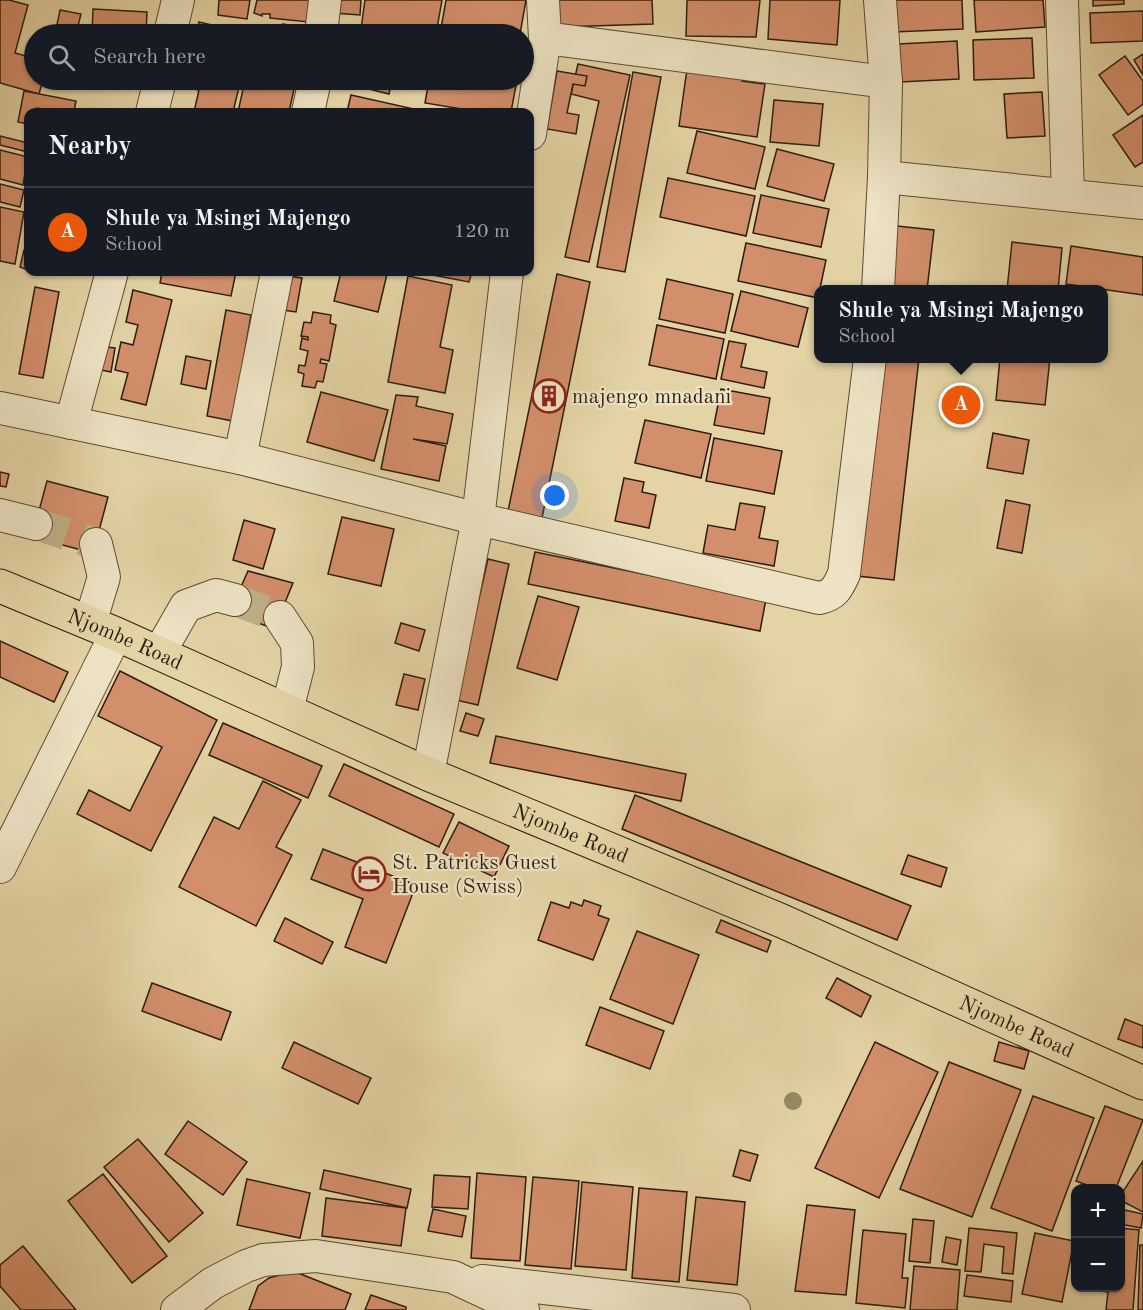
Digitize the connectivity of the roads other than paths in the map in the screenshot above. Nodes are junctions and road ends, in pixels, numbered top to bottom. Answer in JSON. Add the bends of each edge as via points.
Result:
{"nodes":[{"id":1,"x":178,"y":0,"type":"edge"},
{"id":2,"x":326,"y":0,"type":"edge"},
{"id":3,"x":543,"y":0,"type":"edge"},
{"id":4,"x":880,"y":0,"type":"edge"},
{"id":5,"x":1062,"y":0,"type":"edge"},
{"id":6,"x":172,"y":24,"type":"edge"},
{"id":7,"x":322,"y":24,"type":"edge"},
{"id":8,"x":545,"y":38,"type":"junction"},
{"id":9,"x":886,"y":82,"type":"junction"},
{"id":10,"x":158,"y":90,"type":"edge"},
{"id":11,"x":313,"y":90,"type":"edge"},
{"id":12,"x":153,"y":108,"type":"edge"},
{"id":13,"x":309,"y":108,"type":"edge"},
{"id":14,"x":534,"y":108,"type":"edge"},
{"id":15,"x":884,"y":177,"type":"junction"},
{"id":16,"x":1068,"y":195,"type":"junction"},
{"id":17,"x":1143,"y":203,"type":"edge"},
{"id":18,"x":111,"y":276,"type":"edge"},
{"id":19,"x":276,"y":276,"type":"edge"},
{"id":20,"x":507,"y":276,"type":"edge"},
{"id":21,"x":878,"y":285,"type":"edge"},
{"id":22,"x":869,"y":363,"type":"edge"},
{"id":23,"x":0,"y":408,"type":"edge"},
{"id":24,"x":71,"y":423,"type":"junction"},
{"id":25,"x":240,"y":458,"type":"junction"},
{"id":26,"x":0,"y":514,"type":"edge"},
{"id":27,"x":478,"y":519,"type":"junction"},
{"id":28,"x":36,"y":524,"type":"tunnel mouth"},
{"id":29,"x":96,"y":544,"type":"dead end"},
{"id":30,"x":0,"y":586,"type":"edge"},
{"id":31,"x":235,"y":600,"type":"tunnel mouth"},
{"id":32,"x":280,"y":617,"type":"tunnel mouth"},
{"id":33,"x":103,"y":628,"type":"junction"},
{"id":34,"x":159,"y":653,"type":"junction"},
{"id":35,"x":287,"y":711,"type":"junction"},
{"id":36,"x":428,"y":774,"type":"junction"},
{"id":37,"x":0,"y":867,"type":"edge"},
{"id":38,"x":1143,"y":1083,"type":"edge"},
{"id":39,"x":453,"y":1277,"type":"junction"},
{"id":40,"x":177,"y":1310,"type":"edge"},
{"id":41,"x":523,"y":1310,"type":"edge"},
{"id":42,"x":734,"y":1310,"type":"edge"}],
"edges":[{"from":1,"to":6,"type":"street"},
{"from":2,"to":7,"type":"street"},
{"from":3,"to":8,"type":"street"},
{"from":4,"to":9,"type":"street"},
{"from":5,"to":16,"type":"street"},
{"from":8,"to":9,"type":"street"},
{"from":8,"to":14,"type":"street"},
{"from":9,"to":15,"type":"street"},
{"from":10,"to":12,"type":"street"},
{"from":11,"to":13,"type":"street"},
{"from":15,"to":16,"type":"street"},
{"from":15,"to":21,"type":"street"},
{"from":16,"to":17,"type":"street"},
{"from":18,"to":24,"type":"street"},
{"from":19,"to":25,"type":"street"},
{"from":20,"to":27,"type":"street"},
{"from":22,"to":27,"type":"street","via":[[844,574],[838,589],[828,597]]},
{"from":23,"to":24,"type":"street"},
{"from":24,"to":25,"type":"street"},
{"from":25,"to":27,"type":"street"},
{"from":26,"to":28,"type":"street"},
{"from":27,"to":36,"type":"street"},
{"from":29,"to":33,"type":"street","via":[[104,577]]},
{"from":30,"to":33,"type":"highway","name":"Njombe Road"},
{"from":31,"to":34,"type":"street","via":[[216,595],[186,606]]},
{"from":32,"to":35,"type":"street","via":[[297,643],[298,667]]},
{"from":33,"to":34,"type":"highway","name":"Njombe Road"},
{"from":33,"to":37,"type":"street"},
{"from":34,"to":35,"type":"highway","name":"Njombe Road"},
{"from":35,"to":36,"type":"highway","name":"Njombe Road"},
{"from":36,"to":38,"type":"highway","name":"Njombe Road","via":[[782,921]]},
{"from":39,"to":40,"type":"street","via":[[316,1256],[263,1260],[213,1282]]},
{"from":39,"to":41,"type":"street"},
{"from":39,"to":42,"type":"street"}]}
